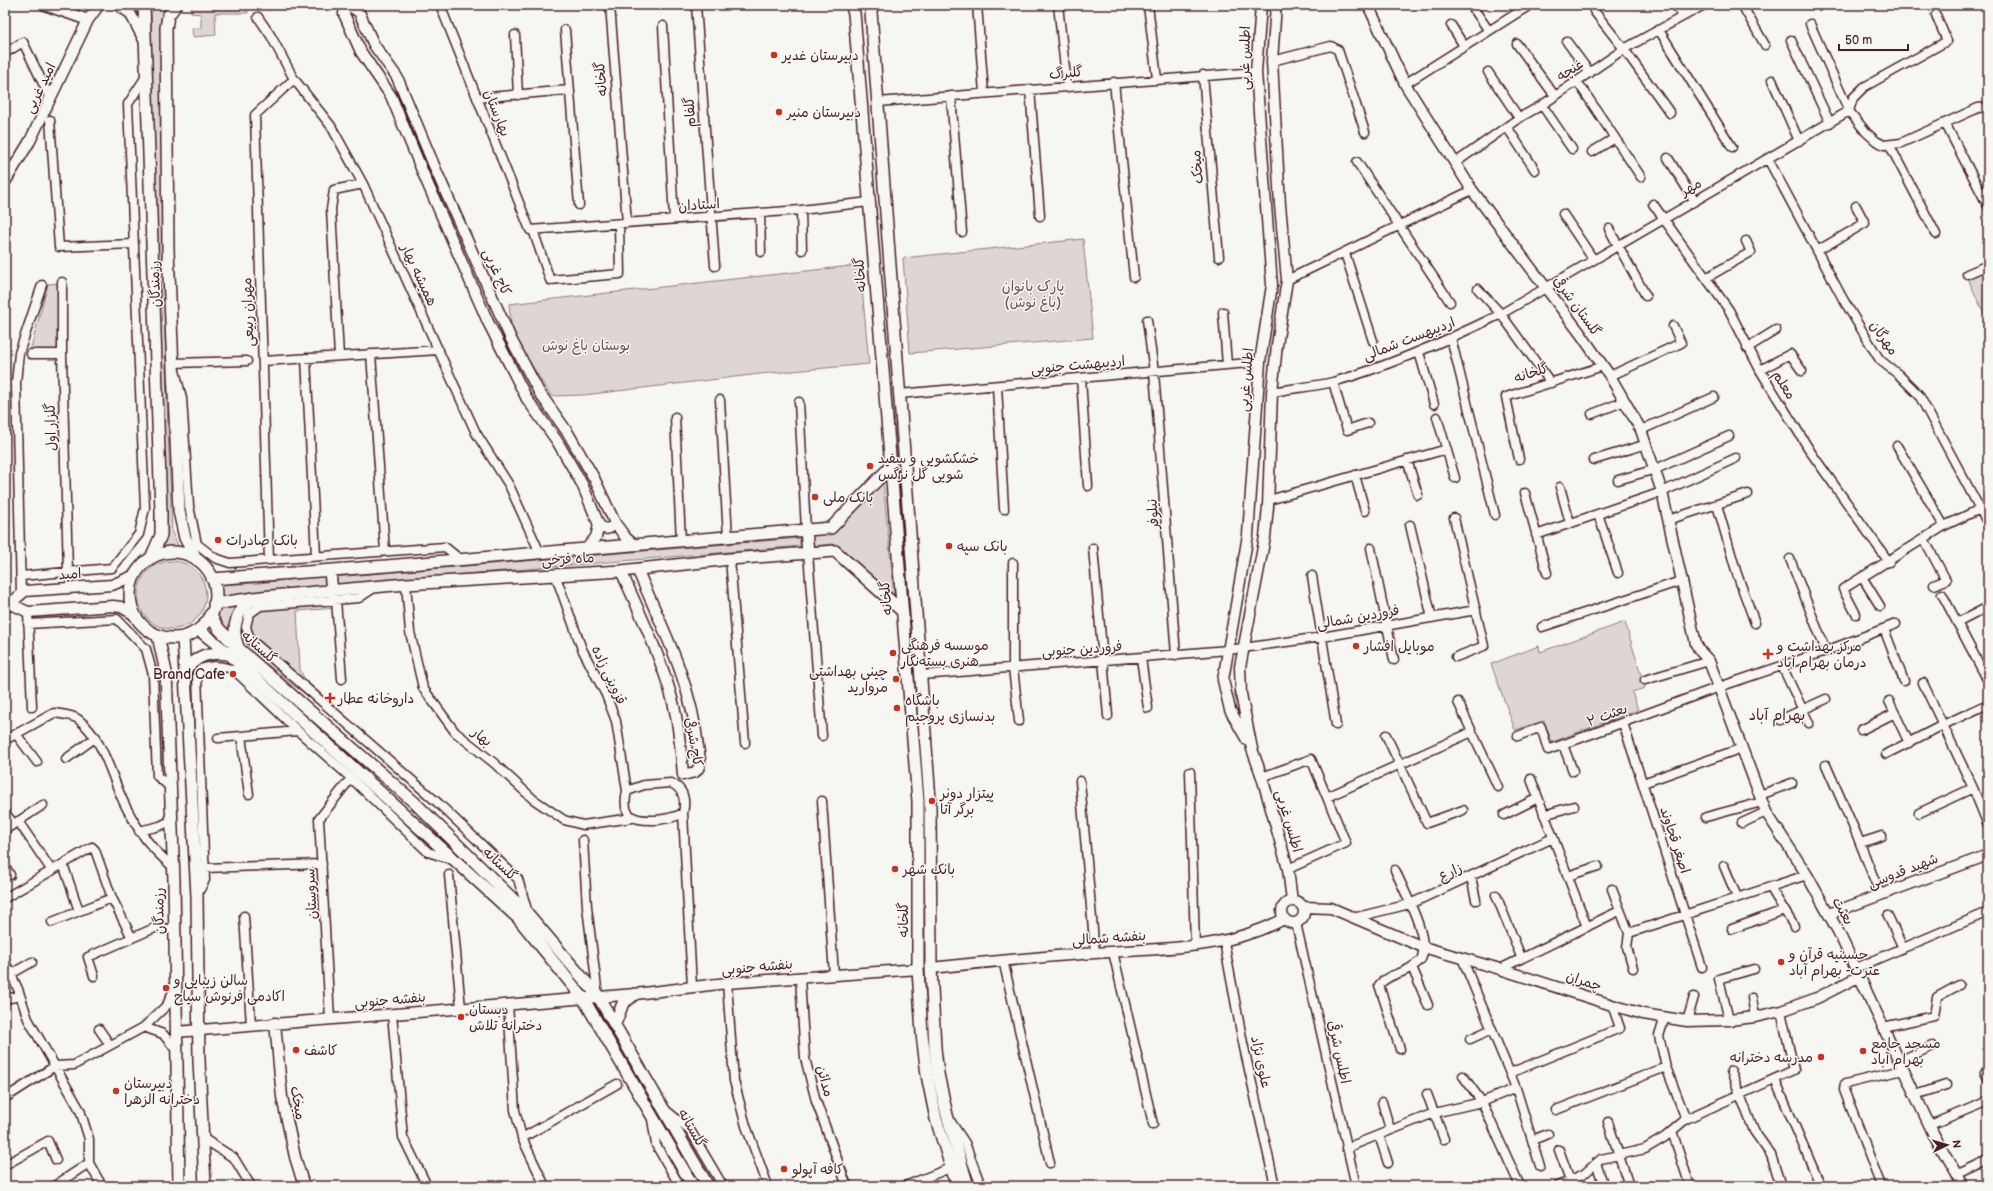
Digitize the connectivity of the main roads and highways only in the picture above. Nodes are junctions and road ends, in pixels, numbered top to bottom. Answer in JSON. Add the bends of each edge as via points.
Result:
{"nodes":[{"id":1,"x":144,"y":5,"type":"edge"},
{"id":2,"x":176,"y":5,"type":"edge"},
{"id":3,"x":851,"y":5,"type":"edge"},
{"id":4,"x":872,"y":5,"type":"edge"},
{"id":5,"x":890,"y":467,"type":"junction"},
{"id":6,"x":806,"y":530,"type":"junction"},
{"id":7,"x":808,"y":553,"type":"junction"},
{"id":8,"x":151,"y":558,"type":"junction"},
{"id":9,"x":197,"y":560,"type":"junction"},
{"id":10,"x":330,"y":571,"type":"junction"},
{"id":11,"x":212,"y":579,"type":"junction"},
{"id":12,"x":334,"y":596,"type":"junction"},
{"id":13,"x":262,"y":597,"type":"junction"},
{"id":14,"x":214,"y":604,"type":"junction"},
{"id":15,"x":902,"y":611,"type":"junction"},
{"id":16,"x":210,"y":615,"type":"junction"},
{"id":17,"x":199,"y":630,"type":"junction"},
{"id":18,"x":158,"y":636,"type":"junction"},
{"id":19,"x":183,"y":637,"type":"junction"},
{"id":20,"x":234,"y":652,"type":"junction"},
{"id":21,"x":185,"y":670,"type":"junction"},
{"id":22,"x":931,"y":968,"type":"junction"},
{"id":23,"x":918,"y":969,"type":"junction"},
{"id":24,"x":635,"y":994,"type":"road end"},
{"id":25,"x":615,"y":1024,"type":"junction"},
{"id":26,"x":179,"y":1186,"type":"edge"},
{"id":27,"x":205,"y":1186,"type":"edge"},
{"id":28,"x":693,"y":1186,"type":"edge"},
{"id":29,"x":708,"y":1186,"type":"edge"},
{"id":30,"x":957,"y":1186,"type":"edge"},
{"id":31,"x":968,"y":1186,"type":"edge"}],
"edges":[{"from":1,"to":8,"type":"main road","name":"رزمندگان","via":[[161,512],[161,535]]},
{"from":2,"to":9,"type":"main road","name":"رزمندگان","via":[[168,16],[166,28],[168,250],[179,511],[184,538]]},
{"from":3,"to":5,"type":"main road","name":"گلخانه","via":[[854,13]]},
{"from":4,"to":22,"type":"main road","name":"گلخانه","via":[[930,800]]},
{"from":5,"to":6,"type":"main road","name":"ماه فرخی","via":[[831,528]]},
{"from":5,"to":15,"type":"main road","name":"گلخانه"},
{"from":6,"to":7,"type":"main road"},
{"from":6,"to":10,"type":"main road","name":"ماه فرخی"},
{"from":7,"to":12,"type":"main road","name":"ماه فرخی","via":[[621,571],[406,584]]},
{"from":7,"to":15,"type":"main road","name":"ماه فرخی","via":[[835,552]]},
{"from":8,"to":9,"type":"main road","via":[[162,553],[175,552],[187,554]]},
{"from":8,"to":18,"type":"main road","via":[[135,575],[130,596],[134,615],[140,623]]},
{"from":9,"to":11,"type":"main road","via":[[206,568]]},
{"from":10,"to":11,"type":"main road","name":"ماه فرخی"},
{"from":10,"to":12,"type":"main road"},
{"from":11,"to":14,"type":"main road","via":[[215,591]]},
{"from":12,"to":13,"type":"main road","name":"ماه فرخی"},
{"from":13,"to":14,"type":"main road","name":"ماه فرخی"},
{"from":13,"to":20,"type":"main road","via":[[251,601],[237,617],[234,628]]},
{"from":14,"to":16,"type":"main road"},
{"from":15,"to":23,"type":"main road","name":"گلخانه","via":[[918,801]]},
{"from":16,"to":17,"type":"main road"},
{"from":16,"to":20,"type":"main road","name":"گلستانه"},
{"from":17,"to":19,"type":"main road"},
{"from":17,"to":20,"type":"main road","name":"گلستانه"},
{"from":18,"to":19,"type":"main road"},
{"from":18,"to":26,"type":"main road","name":"رزمندگان","via":[[166,672],[172,820]]},
{"from":19,"to":21,"type":"main road"},
{"from":20,"to":21,"type":"main road","via":[[204,654]]},
{"from":20,"to":25,"type":"main road","name":"گلستانه","via":[[414,802],[528,914],[598,996]]},
{"from":20,"to":28,"type":"main road","name":"گلستانه","via":[[518,918],[583,998]]},
{"from":21,"to":27,"type":"main road","via":[[197,896]]},
{"from":22,"to":23,"type":"main road"},
{"from":22,"to":31,"type":"main road","name":"گلخانه","via":[[938,1074]]},
{"from":23,"to":30,"type":"main road","name":"گلخانه","via":[[927,1075],[950,1168]]},
{"from":24,"to":25,"type":"main road","via":[[623,1003]]},
{"from":25,"to":29,"type":"main road","name":"گلستانه"}]}
